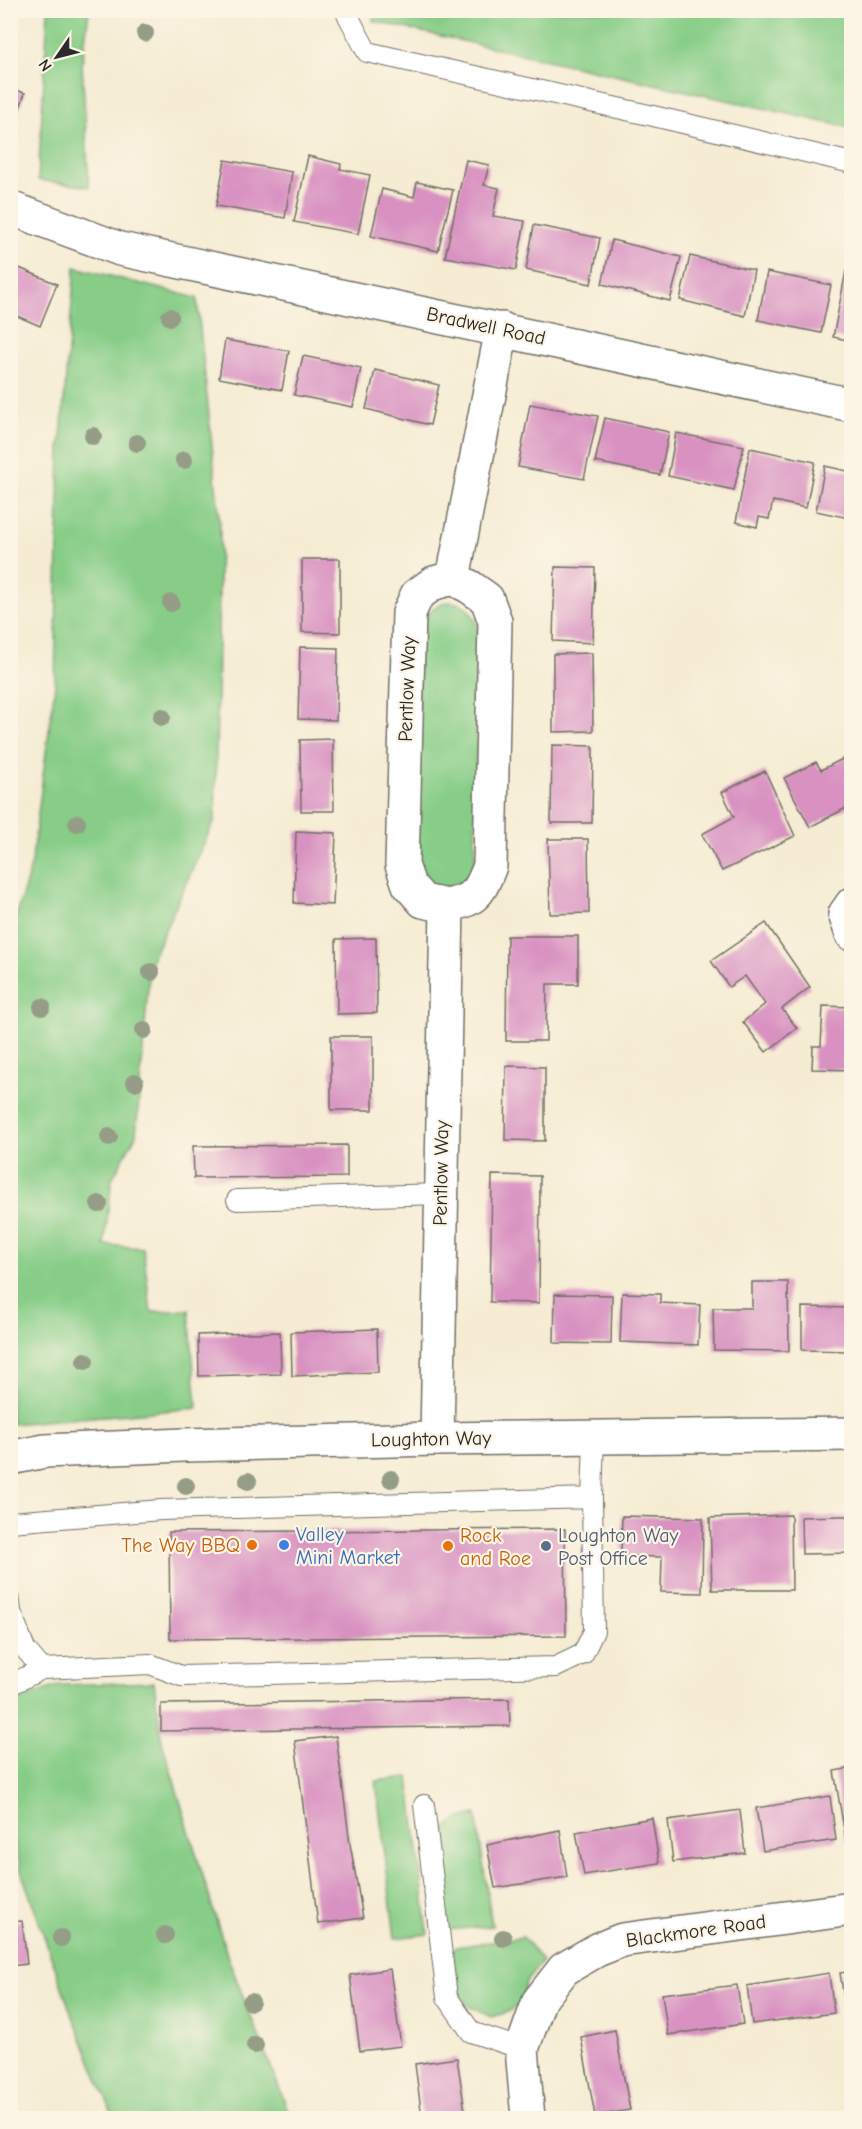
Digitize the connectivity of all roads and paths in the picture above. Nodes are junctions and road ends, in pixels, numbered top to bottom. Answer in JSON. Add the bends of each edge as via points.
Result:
{"nodes":[{"id":1,"x":345,"y":10,"type":"edge"},
{"id":2,"x":852,"y":163,"type":"edge"},
{"id":3,"x":10,"y":208,"type":"edge"},
{"id":4,"x":502,"y":329,"type":"junction"},
{"id":5,"x":852,"y":405,"type":"edge"},
{"id":6,"x":453,"y":578,"type":"junction"},
{"id":7,"x":852,"y":904,"type":"edge"},
{"id":8,"x":447,"y":906,"type":"junction"},
{"id":9,"x":852,"y":934,"type":"edge"},
{"id":10,"x":441,"y":1194,"type":"junction"},
{"id":11,"x":237,"y":1200,"type":"dead end"},
{"id":12,"x":852,"y":1434,"type":"edge"},
{"id":13,"x":594,"y":1437,"type":"junction"},
{"id":14,"x":437,"y":1439,"type":"junction"},
{"id":15,"x":10,"y":1458,"type":"edge"},
{"id":16,"x":591,"y":1498,"type":"junction"},
{"id":17,"x":10,"y":1522,"type":"edge"},
{"id":18,"x":10,"y":1602,"type":"edge"},
{"id":19,"x":42,"y":1669,"type":"junction"},
{"id":20,"x":10,"y":1685,"type":"edge"},
{"id":21,"x":424,"y":1805,"type":"dead end"},
{"id":22,"x":852,"y":1909,"type":"edge"},
{"id":23,"x":522,"y":2049,"type":"junction"},
{"id":24,"x":528,"y":2118,"type":"edge"}],
"edges":[{"from":1,"to":2,"type":"lane","via":[[367,52]]},
{"from":3,"to":4,"type":"street","name":"Bradwell Road","via":[[120,249]]},
{"from":4,"to":5,"type":"street","name":"Bradwell Road"},
{"from":4,"to":6,"type":"street"},
{"from":6,"to":8,"type":"street","via":[[487,599],[495,621],[490,866],[482,886],[469,901]]},
{"from":6,"to":8,"type":"street","name":"Pentlow Way","via":[[434,583],[417,595],[409,613],[402,865],[409,885],[423,901]]},
{"from":7,"to":9,"type":"street","via":[[845,914]]},
{"from":8,"to":10,"type":"street","name":"Pentlow Way"},
{"from":10,"to":11,"type":"lane"},
{"from":10,"to":14,"type":"street","name":"Pentlow Way"},
{"from":12,"to":13,"type":"street","name":"Loughton Way"},
{"from":13,"to":14,"type":"street","name":"Loughton Way"},
{"from":13,"to":16,"type":"lane"},
{"from":14,"to":15,"type":"street","name":"Loughton Way","via":[[45,1451]]},
{"from":16,"to":17,"type":"lane","via":[[161,1510]]},
{"from":16,"to":19,"type":"lane","via":[[594,1631],[583,1654],[556,1667],[182,1676],[150,1664]]},
{"from":18,"to":19,"type":"lane","via":[[25,1649]]},
{"from":19,"to":20,"type":"lane"},
{"from":21,"to":23,"type":"lane","via":[[447,1997],[471,2032]]},
{"from":22,"to":23,"type":"street","name":"Blackmore Road","via":[[622,1940],[597,1950],[564,1969],[538,2001]]},
{"from":23,"to":24,"type":"street","name":"Blackmore Road"}]}
